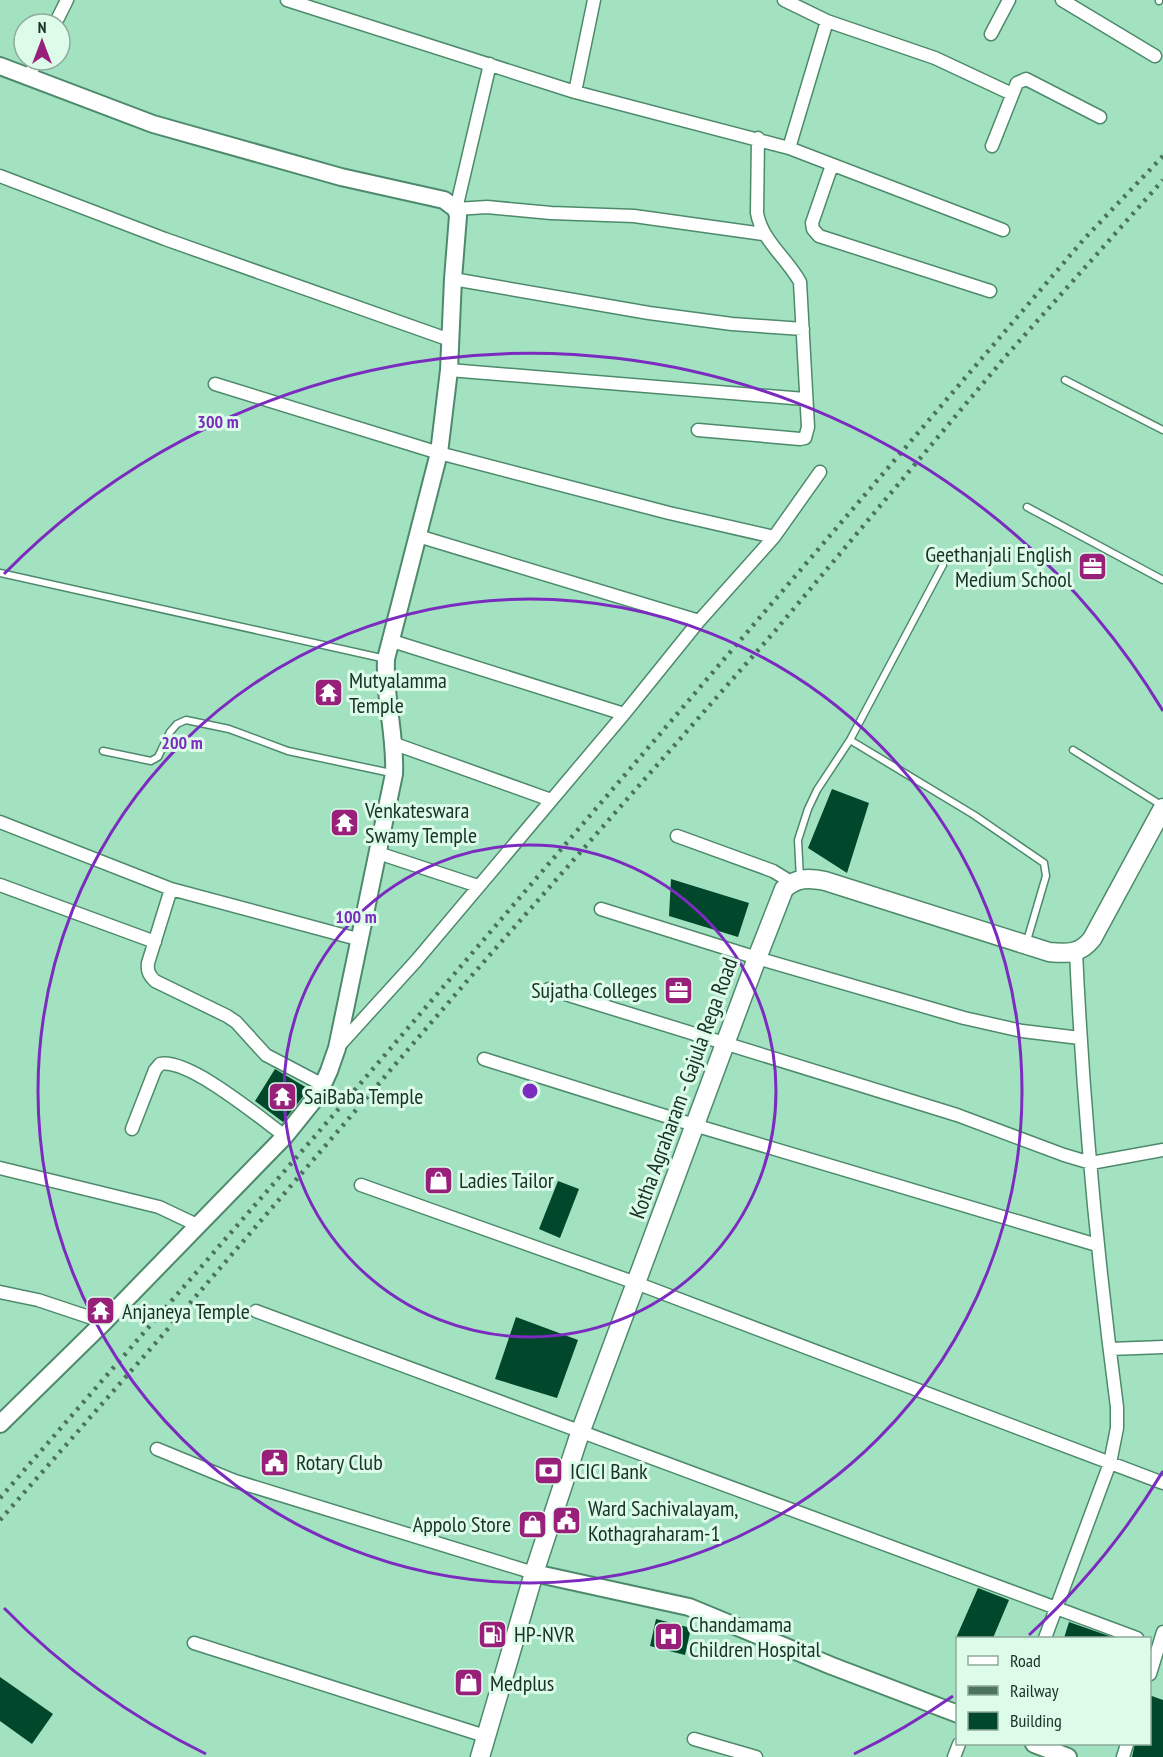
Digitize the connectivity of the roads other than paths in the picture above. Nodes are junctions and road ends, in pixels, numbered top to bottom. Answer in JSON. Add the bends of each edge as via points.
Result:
{"nodes":[{"id":1,"x":287,"y":0,"type":"edge"},
{"id":2,"x":594,"y":0,"type":"edge"},
{"id":3,"x":784,"y":0,"type":"edge"},
{"id":4,"x":1009,"y":0,"type":"edge"},
{"id":5,"x":1062,"y":0,"type":"edge"},
{"id":6,"x":827,"y":21,"type":"junction"},
{"id":7,"x":991,"y":34,"type":"dead end"},
{"id":8,"x":1155,"y":56,"type":"dead end"},
{"id":9,"x":490,"y":64,"type":"junction"},
{"id":10,"x":0,"y":66,"type":"edge"},
{"id":11,"x":31,"y":72,"type":"edge"},
{"id":12,"x":28,"y":78,"type":"junction"},
{"id":13,"x":575,"y":92,"type":"junction"},
{"id":14,"x":1012,"y":94,"type":"junction"},
{"id":15,"x":1100,"y":117,"type":"dead end"},
{"id":16,"x":758,"y":138,"type":"junction"},
{"id":17,"x":992,"y":146,"type":"dead end"},
{"id":18,"x":789,"y":148,"type":"junction"},
{"id":19,"x":832,"y":165,"type":"junction"},
{"id":20,"x":0,"y":176,"type":"edge"},
{"id":21,"x":456,"y":209,"type":"junction"},
{"id":22,"x":1003,"y":230,"type":"dead end"},
{"id":23,"x":763,"y":234,"type":"junction"},
{"id":24,"x":453,"y":279,"type":"junction"},
{"id":25,"x":990,"y":291,"type":"dead end"},
{"id":26,"x":803,"y":328,"type":"junction"},
{"id":27,"x":450,"y":340,"type":"junction"},
{"id":28,"x":449,"y":370,"type":"junction"},
{"id":29,"x":1065,"y":380,"type":"dead end"},
{"id":30,"x":215,"y":384,"type":"dead end"},
{"id":31,"x":805,"y":399,"type":"junction"},
{"id":32,"x":698,"y":430,"type":"dead end"},
{"id":33,"x":1163,"y":430,"type":"edge"},
{"id":34,"x":439,"y":453,"type":"junction"},
{"id":35,"x":820,"y":472,"type":"dead end"},
{"id":36,"x":1027,"y":507,"type":"dead end"},
{"id":37,"x":418,"y":536,"type":"junction"},
{"id":38,"x":774,"y":537,"type":"junction"},
{"id":39,"x":943,"y":565,"type":"dead end"},
{"id":40,"x":0,"y":573,"type":"edge"},
{"id":41,"x":1163,"y":580,"type":"edge"},
{"id":42,"x":699,"y":621,"type":"junction"},
{"id":43,"x":389,"y":640,"type":"junction"},
{"id":44,"x":386,"y":659,"type":"junction"},
{"id":45,"x":624,"y":714,"type":"junction"},
{"id":46,"x":850,"y":740,"type":"junction"},
{"id":47,"x":395,"y":744,"type":"junction"},
{"id":48,"x":1073,"y":750,"type":"dead end"},
{"id":49,"x":103,"y":751,"type":"dead end"},
{"id":50,"x":394,"y":774,"type":"junction"},
{"id":51,"x":551,"y":800,"type":"junction"},
{"id":52,"x":1162,"y":812,"type":"edge"},
{"id":53,"x":0,"y":822,"type":"edge"},
{"id":54,"x":677,"y":836,"type":"dead end"},
{"id":55,"x":378,"y":853,"type":"junction"},
{"id":56,"x":795,"y":880,"type":"junction"},
{"id":57,"x":0,"y":885,"type":"edge"},
{"id":58,"x":478,"y":886,"type":"junction"},
{"id":59,"x":171,"y":889,"type":"junction"},
{"id":60,"x":601,"y":909,"type":"dead end"},
{"id":61,"x":361,"y":940,"type":"junction"},
{"id":62,"x":155,"y":942,"type":"junction"},
{"id":63,"x":1026,"y":945,"type":"junction"},
{"id":64,"x":1076,"y":952,"type":"junction"},
{"id":65,"x":757,"y":958,"type":"junction"},
{"id":66,"x":549,"y":989,"type":"dead end"},
{"id":67,"x":1080,"y":1038,"type":"junction"},
{"id":68,"x":725,"y":1044,"type":"junction"},
{"id":69,"x":337,"y":1048,"type":"junction"},
{"id":70,"x":484,"y":1059,"type":"dead end"},
{"id":71,"x":323,"y":1085,"type":"junction"},
{"id":72,"x":694,"y":1125,"type":"junction"},
{"id":73,"x":132,"y":1129,"type":"dead end"},
{"id":74,"x":285,"y":1136,"type":"junction"},
{"id":75,"x":1163,"y":1150,"type":"edge"},
{"id":76,"x":1091,"y":1162,"type":"junction"},
{"id":77,"x":0,"y":1168,"type":"edge"},
{"id":78,"x":361,"y":1185,"type":"dead end"},
{"id":79,"x":197,"y":1225,"type":"junction"},
{"id":80,"x":1097,"y":1245,"type":"junction"},
{"id":81,"x":636,"y":1283,"type":"junction"},
{"id":82,"x":0,"y":1292,"type":"edge"},
{"id":83,"x":256,"y":1311,"type":"dead end"},
{"id":84,"x":104,"y":1322,"type":"junction"},
{"id":85,"x":1163,"y":1347,"type":"edge"},
{"id":86,"x":1110,"y":1349,"type":"junction"},
{"id":87,"x":0,"y":1424,"type":"edge"},
{"id":88,"x":580,"y":1433,"type":"junction"},
{"id":89,"x":157,"y":1449,"type":"dead end"},
{"id":90,"x":1110,"y":1463,"type":"junction"},
{"id":91,"x":1163,"y":1483,"type":"edge"},
{"id":92,"x":534,"y":1573,"type":"junction"},
{"id":93,"x":1055,"y":1609,"type":"junction"},
{"id":94,"x":1163,"y":1632,"type":"edge"},
{"id":95,"x":1045,"y":1637,"type":"edge"},
{"id":96,"x":1134,"y":1637,"type":"edge"},
{"id":97,"x":194,"y":1643,"type":"dead end"},
{"id":98,"x":1157,"y":1646,"type":"edge"},
{"id":99,"x":1151,"y":1667,"type":"edge"},
{"id":100,"x":956,"y":1714,"type":"edge"},
{"id":101,"x":485,"y":1736,"type":"junction"},
{"id":102,"x":694,"y":1739,"type":"dead end"},
{"id":103,"x":1039,"y":1745,"type":"edge"},
{"id":104,"x":480,"y":1757,"type":"edge"},
{"id":105,"x":756,"y":1757,"type":"edge"},
{"id":106,"x":1068,"y":1757,"type":"edge"}],
"edges":[{"from":1,"to":9,"type":"street"},
{"from":2,"to":13,"type":"street"},
{"from":3,"to":6,"type":"street"},
{"from":4,"to":7,"type":"street"},
{"from":5,"to":8,"type":"street"},
{"from":6,"to":14,"type":"street","via":[[935,58]]},
{"from":6,"to":18,"type":"street"},
{"from":9,"to":13,"type":"street"},
{"from":9,"to":21,"type":"street"},
{"from":10,"to":12,"type":"street"},
{"from":11,"to":12,"type":"street"},
{"from":12,"to":21,"type":"street","via":[[153,124],[341,177],[444,200]]},
{"from":13,"to":16,"type":"street"},
{"from":14,"to":15,"type":"street","via":[[1017,83],[1026,79]]},
{"from":14,"to":17,"type":"street"},
{"from":16,"to":18,"type":"street"},
{"from":16,"to":23,"type":"street","via":[[757,213]]},
{"from":18,"to":19,"type":"street"},
{"from":19,"to":22,"type":"street"},
{"from":19,"to":25,"type":"street","via":[[812,223],[819,236]]},
{"from":20,"to":27,"type":"street"},
{"from":21,"to":23,"type":"street","via":[[487,207],[634,216]]},
{"from":21,"to":24,"type":"street"},
{"from":23,"to":26,"type":"street","via":[[800,282]]},
{"from":24,"to":26,"type":"street","via":[[659,314]]},
{"from":24,"to":27,"type":"street"},
{"from":26,"to":31,"type":"street"},
{"from":27,"to":28,"type":"street"},
{"from":28,"to":31,"type":"street"},
{"from":28,"to":34,"type":"street"},
{"from":29,"to":33,"type":"lane"},
{"from":30,"to":34,"type":"street"},
{"from":31,"to":32,"type":"street","via":[[805,438]]},
{"from":34,"to":37,"type":"street"},
{"from":34,"to":38,"type":"street"},
{"from":35,"to":38,"type":"street"},
{"from":36,"to":41,"type":"lane"},
{"from":37,"to":42,"type":"street"},
{"from":37,"to":43,"type":"street"},
{"from":38,"to":42,"type":"street"},
{"from":39,"to":46,"type":"lane"},
{"from":40,"to":44,"type":"lane"},
{"from":42,"to":45,"type":"street"},
{"from":43,"to":44,"type":"street"},
{"from":43,"to":45,"type":"street"},
{"from":44,"to":47,"type":"street","via":[[385,682]]},
{"from":45,"to":51,"type":"street"},
{"from":46,"to":56,"type":"lane","via":[[817,790],[801,827]]},
{"from":46,"to":63,"type":"lane","via":[[974,815],[1044,863],[1046,876]]},
{"from":47,"to":50,"type":"street"},
{"from":47,"to":51,"type":"street"},
{"from":48,"to":52,"type":"lane"},
{"from":49,"to":50,"type":"lane","via":[[150,761],[158,757],[177,724],[186,720],[229,729],[288,751]]},
{"from":50,"to":55,"type":"street"},
{"from":51,"to":58,"type":"street"},
{"from":52,"to":64,"type":"main road","via":[[1092,939]]},
{"from":53,"to":59,"type":"street"},
{"from":54,"to":56,"type":"street"},
{"from":55,"to":58,"type":"street"},
{"from":55,"to":61,"type":"street"},
{"from":56,"to":63,"type":"main road","via":[[825,881]]},
{"from":56,"to":65,"type":"main road","name":"Kotha Agraharam - Gajula Rega Road","via":[[784,889]]},
{"from":57,"to":62,"type":"street"},
{"from":58,"to":69,"type":"street"},
{"from":59,"to":61,"type":"street"},
{"from":59,"to":62,"type":"street"},
{"from":60,"to":65,"type":"street"},
{"from":61,"to":69,"type":"street"},
{"from":62,"to":71,"type":"street","via":[[147,970],[155,981],[236,1022],[266,1055]]},
{"from":63,"to":64,"type":"main road","via":[[1049,952]]},
{"from":64,"to":67,"type":"street"},
{"from":65,"to":67,"type":"street","via":[[964,1018]]},
{"from":65,"to":68,"type":"main road","name":"Kotha Agraharam - Gajula Rega Road"},
{"from":66,"to":68,"type":"street"},
{"from":67,"to":76,"type":"street"},
{"from":68,"to":72,"type":"main road","name":"Kotha Agraharam - Gajula Rega Road"},
{"from":68,"to":76,"type":"street","via":[[957,1115]]},
{"from":69,"to":71,"type":"street"},
{"from":70,"to":72,"type":"street"},
{"from":71,"to":74,"type":"street"},
{"from":72,"to":80,"type":"street"},
{"from":72,"to":81,"type":"main road","name":"Kotha Agraharam - Gajula Rega Road"},
{"from":73,"to":74,"type":"street","via":[[155,1070],[167,1062],[195,1072]]},
{"from":74,"to":79,"type":"street"},
{"from":75,"to":76,"type":"street"},
{"from":76,"to":80,"type":"street"},
{"from":77,"to":79,"type":"street","via":[[159,1207]]},
{"from":78,"to":81,"type":"street"},
{"from":79,"to":84,"type":"street"},
{"from":80,"to":86,"type":"street"},
{"from":81,"to":88,"type":"main road","name":"Kotha Agraharam - Gajula Rega Road"},
{"from":81,"to":90,"type":"street"},
{"from":82,"to":84,"type":"street"},
{"from":83,"to":88,"type":"street"},
{"from":84,"to":87,"type":"street"},
{"from":85,"to":86,"type":"street"},
{"from":86,"to":90,"type":"street","via":[[1118,1407]]},
{"from":88,"to":92,"type":"main road","name":"Kotha Agraharam - Gajula Rega Road"},
{"from":88,"to":93,"type":"street"},
{"from":89,"to":92,"type":"street","via":[[235,1481]]},
{"from":90,"to":91,"type":"street"},
{"from":90,"to":93,"type":"street"},
{"from":92,"to":100,"type":"street","via":[[689,1608]]},
{"from":92,"to":101,"type":"main road","name":"Kotha Agraharam - Gajula Rega Road"},
{"from":93,"to":95,"type":"street"},
{"from":93,"to":96,"type":"street"},
{"from":94,"to":98,"type":"street"},
{"from":97,"to":101,"type":"street"},
{"from":98,"to":99,"type":"street"},
{"from":101,"to":104,"type":"main road","name":"Kotha Agraharam - Gajula Rega Road"},
{"from":102,"to":105,"type":"street"},
{"from":103,"to":106,"type":"street"}]}
